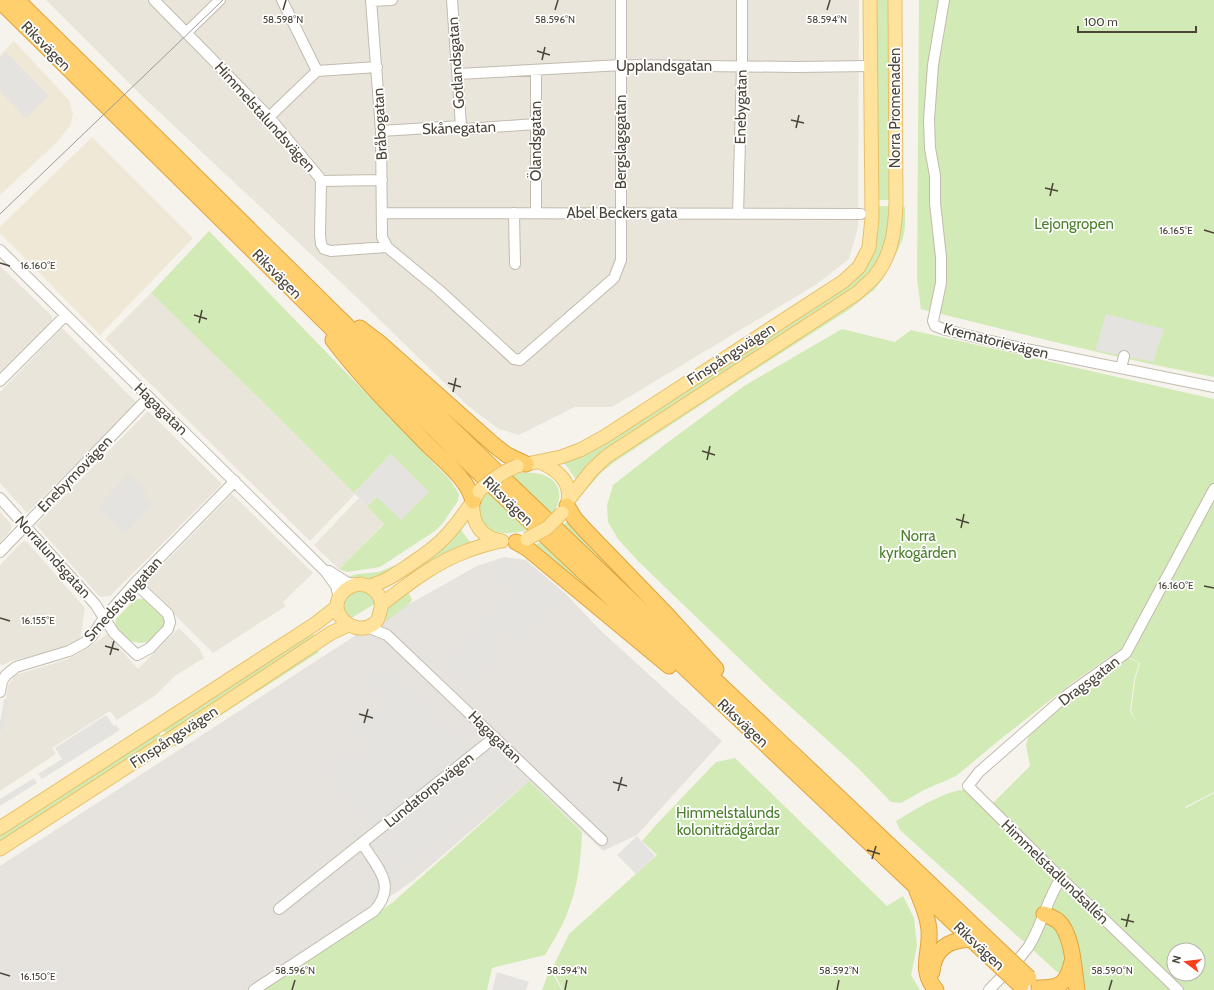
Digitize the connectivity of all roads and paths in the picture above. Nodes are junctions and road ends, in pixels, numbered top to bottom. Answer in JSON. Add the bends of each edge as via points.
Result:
{"nodes":[{"id":1,"x":17,"y":0,"type":"edge"},
{"id":2,"x":154,"y":0,"type":"edge"},
{"id":3,"x":220,"y":0,"type":"edge"},
{"id":4,"x":282,"y":0,"type":"edge"},
{"id":5,"x":392,"y":0,"type":"edge"},
{"id":6,"x":452,"y":0,"type":"edge"},
{"id":7,"x":621,"y":0,"type":"edge"},
{"id":8,"x":742,"y":0,"type":"edge"},
{"id":9,"x":870,"y":0,"type":"edge"},
{"id":10,"x":895,"y":0,"type":"edge"},
{"id":11,"x":944,"y":0,"type":"edge"},
{"id":12,"x":0,"y":1,"type":"edge"},
{"id":13,"x":371,"y":1,"type":"edge"},
{"id":14,"x":186,"y":33,"type":"junction"},
{"id":15,"x":622,"y":65,"type":"junction"},
{"id":16,"x":742,"y":66,"type":"junction"},
{"id":17,"x":870,"y":66,"type":"junction"},
{"id":18,"x":377,"y":67,"type":"junction"},
{"id":19,"x":536,"y":70,"type":"junction"},
{"id":20,"x":317,"y":71,"type":"junction"},
{"id":21,"x":458,"y":74,"type":"junction"},
{"id":22,"x":269,"y":117,"type":"junction"},
{"id":23,"x":536,"y":124,"type":"junction"},
{"id":24,"x":461,"y":126,"type":"junction"},
{"id":25,"x":381,"y":131,"type":"junction"},
{"id":26,"x":382,"y":180,"type":"junction"},
{"id":27,"x":321,"y":181,"type":"junction"},
{"id":28,"x":873,"y":204,"type":"joint"},
{"id":29,"x":514,"y":212,"type":"junction"},
{"id":30,"x":536,"y":212,"type":"junction"},
{"id":31,"x":383,"y":213,"type":"junction"},
{"id":32,"x":621,"y":213,"type":"junction"},
{"id":33,"x":738,"y":214,"type":"junction"},
{"id":34,"x":861,"y":214,"type":"dead end"},
{"id":35,"x":896,"y":215,"type":"joint"},
{"id":36,"x":387,"y":248,"type":"junction"},
{"id":37,"x":0,"y":250,"type":"edge"},
{"id":38,"x":515,"y":264,"type":"dead end"},
{"id":39,"x":311,"y":299,"type":"junction"},
{"id":40,"x":66,"y":315,"type":"junction"},
{"id":41,"x":1124,"y":356,"type":"dead end"},
{"id":42,"x":1121,"y":368,"type":"junction"},
{"id":43,"x":0,"y":381,"type":"edge"},
{"id":44,"x":1214,"y":387,"type":"edge"},
{"id":45,"x":149,"y":397,"type":"junction"},
{"id":46,"x":528,"y":464,"type":"junction"},
{"id":47,"x":235,"y":481,"type":"junction"},
{"id":48,"x":1214,"y":488,"type":"edge"},
{"id":49,"x":476,"y":496,"type":"junction"},
{"id":50,"x":0,"y":498,"type":"edge"},
{"id":51,"x":566,"y":506,"type":"junction"},
{"id":52,"x":26,"y":526,"type":"junction"},
{"id":53,"x":522,"y":540,"type":"junction"},
{"id":54,"x":500,"y":541,"type":"junction"},
{"id":55,"x":0,"y":552,"type":"edge"},
{"id":56,"x":322,"y":568,"type":"junction"},
{"id":57,"x":135,"y":583,"type":"junction"},
{"id":58,"x":365,"y":585,"type":"junction"},
{"id":59,"x":338,"y":603,"type":"junction"},
{"id":60,"x":381,"y":607,"type":"junction"},
{"id":61,"x":104,"y":618,"type":"junction"},
{"id":62,"x":348,"y":625,"type":"junction"},
{"id":63,"x":367,"y":627,"type":"junction"},
{"id":64,"x":386,"y":635,"type":"junction"},
{"id":65,"x":0,"y":692,"type":"edge"},
{"id":66,"x":767,"y":730,"type":"junction"},
{"id":67,"x":495,"y":737,"type":"junction"},
{"id":68,"x":777,"y":755,"type":"junction"},
{"id":69,"x":968,"y":786,"type":"joint"},
{"id":70,"x":0,"y":828,"type":"edge"},
{"id":71,"x":602,"y":840,"type":"dead end"},
{"id":72,"x":362,"y":843,"type":"junction"},
{"id":73,"x":0,"y":849,"type":"edge"},
{"id":74,"x":1062,"y":878,"type":"junction"},
{"id":75,"x":915,"y":886,"type":"junction"},
{"id":76,"x":279,"y":909,"type":"dead end"},
{"id":77,"x":1044,"y":914,"type":"junction"},
{"id":78,"x":971,"y":939,"type":"junction"},
{"id":79,"x":993,"y":952,"type":"junction"},
{"id":80,"x":1072,"y":961,"type":"junction"},
{"id":81,"x":1031,"y":986,"type":"edge"},
{"id":82,"x":254,"y":990,"type":"edge"},
{"id":83,"x":936,"y":990,"type":"edge"},
{"id":84,"x":989,"y":990,"type":"edge"},
{"id":85,"x":1077,"y":990,"type":"edge"},
{"id":86,"x":1178,"y":990,"type":"edge"}],
"edges":[{"from":1,"to":39,"type":"highway","name":"Riksvägen"},
{"from":2,"to":14,"type":"street","name":"Himmelstalundsvägen"},
{"from":3,"to":14,"type":"street"},
{"from":4,"to":20,"type":"street"},
{"from":5,"to":13,"type":"street"},
{"from":6,"to":21,"type":"street","name":"Gotlandsgatan"},
{"from":7,"to":15,"type":"street","name":"Bergslagsgatan"},
{"from":8,"to":16,"type":"street","name":"Enebygatan"},
{"from":9,"to":17,"type":"main road","name":"Norra Promenaden"},
{"from":10,"to":35,"type":"main road","name":"Norra Promenaden"},
{"from":11,"to":42,"type":"street","name":"Krematorievägen","via":[[933,65],[929,120],[941,257],[941,283],[933,321],[935,326],[1012,346]]},
{"from":12,"to":39,"type":"highway","name":"Riksvägen"},
{"from":13,"to":18,"type":"street","name":"Bråbogatan"},
{"from":14,"to":22,"type":"street","name":"Himmelstalundsvägen"},
{"from":15,"to":16,"type":"street","name":"Upplandsgatan"},
{"from":15,"to":19,"type":"street","name":"Upplandsgatan"},
{"from":15,"to":32,"type":"street","name":"Bergslagsgatan"},
{"from":16,"to":17,"type":"street","name":"Upplandsgatan"},
{"from":16,"to":33,"type":"street","name":"Enebygatan"},
{"from":17,"to":28,"type":"main road","name":"Norra Promenaden"},
{"from":18,"to":20,"type":"street"},
{"from":18,"to":25,"type":"street","name":"Bråbogatan"},
{"from":19,"to":21,"type":"street","name":"Upplandsgatan"},
{"from":19,"to":23,"type":"street","name":"Ölandsgatan"},
{"from":20,"to":22,"type":"street"},
{"from":21,"to":24,"type":"street","name":"Gotlandsgatan"},
{"from":22,"to":27,"type":"street","name":"Himmelstalundsvägen"},
{"from":23,"to":24,"type":"street","name":"Skånegatan","via":[[466,129]]},
{"from":23,"to":30,"type":"street","name":"Ölandsgatan"},
{"from":24,"to":25,"type":"street","name":"Skånegatan"},
{"from":25,"to":26,"type":"street","name":"Bråbogatan"},
{"from":26,"to":27,"type":"street"},
{"from":26,"to":31,"type":"street","name":"Bråbogatan"},
{"from":27,"to":36,"type":"street","name":"Himmelstalundsvägen","via":[[320,235],[324,249],[331,252]]},
{"from":28,"to":46,"type":"main road","name":"Finspångsvägen","via":[[869,248],[859,267],[844,281],[604,437],[561,457]]},
{"from":29,"to":30,"type":"street","name":"Abel Beckers gata"},
{"from":29,"to":31,"type":"street","name":"Abel Beckers gata"},
{"from":29,"to":38,"type":"street"},
{"from":30,"to":32,"type":"street","name":"Abel Beckers gata"},
{"from":31,"to":36,"type":"street","name":"Bråbogatan","via":[[382,237]]},
{"from":32,"to":33,"type":"street","name":"Abel Beckers gata"},
{"from":32,"to":36,"type":"street","name":"Bergslagsgatan","via":[[621,260],[614,278],[520,360],[514,359],[439,290]]},
{"from":33,"to":34,"type":"street","name":"Abel Beckers gata"},
{"from":35,"to":51,"type":"main road","name":"Finspångsvägen","via":[[890,251],[876,275],[857,293],[607,456],[592,470]]},
{"from":37,"to":40,"type":"street","name":"Hagagatan"},
{"from":39,"to":46,"type":"highway","via":[[349,318],[494,445],[507,455]]},
{"from":39,"to":49,"type":"highway","via":[[341,351]]},
{"from":39,"to":66,"type":"highway","name":"Riksvägen"},
{"from":39,"to":68,"type":"highway","name":"Riksvägen","via":[[464,458]]},
{"from":40,"to":43,"type":"street"},
{"from":40,"to":45,"type":"street","name":"Hagagatan"},
{"from":41,"to":42,"type":"street"},
{"from":42,"to":44,"type":"street","name":"Krematorievägen"},
{"from":45,"to":47,"type":"street","name":"Hagagatan"},
{"from":45,"to":52,"type":"street","name":"Enebymovägen"},
{"from":46,"to":49,"type":"main road","bridge":true,"via":[[505,470]]},
{"from":46,"to":51,"type":"main road","via":[[552,468],[562,476],[566,486]]},
{"from":47,"to":56,"type":"street","name":"Hagagatan"},
{"from":47,"to":57,"type":"street","name":"Smedstugugatan"},
{"from":48,"to":69,"type":"street","name":"Dragsgatan","via":[[1126,653],[1067,695],[979,772]]},
{"from":49,"to":54,"type":"main road","via":[[472,511],[473,519],[487,536]]},
{"from":49,"to":58,"type":"main road","via":[[453,527],[433,548],[379,584]]},
{"from":50,"to":52,"type":"street","name":"Norralundsgatan"},
{"from":51,"to":53,"type":"main road","bridge":true,"via":[[547,528]]},
{"from":51,"to":66,"type":"highway","via":[[584,530],[690,640]]},
{"from":52,"to":55,"type":"street","name":"Enebymovägen"},
{"from":52,"to":61,"type":"street","name":"Norralundsgatan","via":[[95,604]]},
{"from":53,"to":54,"type":"main road"},
{"from":53,"to":68,"type":"highway","via":[[528,549]]},
{"from":54,"to":60,"type":"main road","via":[[467,550],[446,560],[407,585]]},
{"from":56,"to":58,"type":"street","name":"Hagagatan","via":[[342,580]]},
{"from":56,"to":59,"type":"street","name":"Hagagatan","via":[[336,586]]},
{"from":57,"to":61,"type":"street","name":"Smedstugugatan"},
{"from":57,"to":61,"type":"street","name":"Norralundsgatan","via":[[168,614],[168,629],[150,648],[137,655],[114,633]]},
{"from":58,"to":59,"type":"main road","via":[[349,586],[343,591]]},
{"from":58,"to":60,"type":"main road","via":[[375,590]]},
{"from":59,"to":62,"type":"main road","via":[[338,613]]},
{"from":59,"to":70,"type":"main road","name":"Finspångsvägen","via":[[315,624]]},
{"from":60,"to":63,"type":"main road","via":[[375,624]]},
{"from":60,"to":64,"type":"street"},
{"from":61,"to":65,"type":"street","name":"Smedstugugatan","via":[[92,636],[76,648],[16,667],[2,681]]},
{"from":62,"to":63,"type":"main road","via":[[355,628]]},
{"from":62,"to":73,"type":"main road","name":"Finspångsvägen","via":[[331,633]]},
{"from":63,"to":64,"type":"street","name":"Hagagatan"},
{"from":64,"to":67,"type":"street","name":"Hagagatan"},
{"from":66,"to":79,"type":"highway","name":"Riksvägen"},
{"from":67,"to":71,"type":"street","name":"Hagagatan"},
{"from":67,"to":72,"type":"street","name":"Lundatorpsvägen"},
{"from":68,"to":75,"type":"highway","name":"Riksvägen"},
{"from":69,"to":74,"type":"street","name":"Himmelstadlundsallén"},
{"from":72,"to":76,"type":"street","name":"Lundatorpsvägen"},
{"from":72,"to":82,"type":"street","via":[[384,880],[385,897],[380,905]]},
{"from":74,"to":77,"type":"street"},
{"from":74,"to":86,"type":"street","name":"Himmelstadlundsallén"},
{"from":75,"to":78,"type":"highway","name":"Riksvägen"},
{"from":75,"to":83,"type":"highway","via":[[929,929],[926,969]]},
{"from":77,"to":80,"type":"highway","via":[[1057,921],[1065,932]]},
{"from":77,"to":84,"type":"street","via":[[1026,950]]},
{"from":78,"to":79,"type":"highway","name":"Riksvägen"},
{"from":78,"to":83,"type":"highway","via":[[961,939],[947,944],[935,957],[932,973]]},
{"from":79,"to":81,"type":"highway","name":"Riksvägen","bridge":true},
{"from":80,"to":81,"type":"highway","via":[[1067,976],[1055,987]]},
{"from":80,"to":85,"type":"highway"}]}
